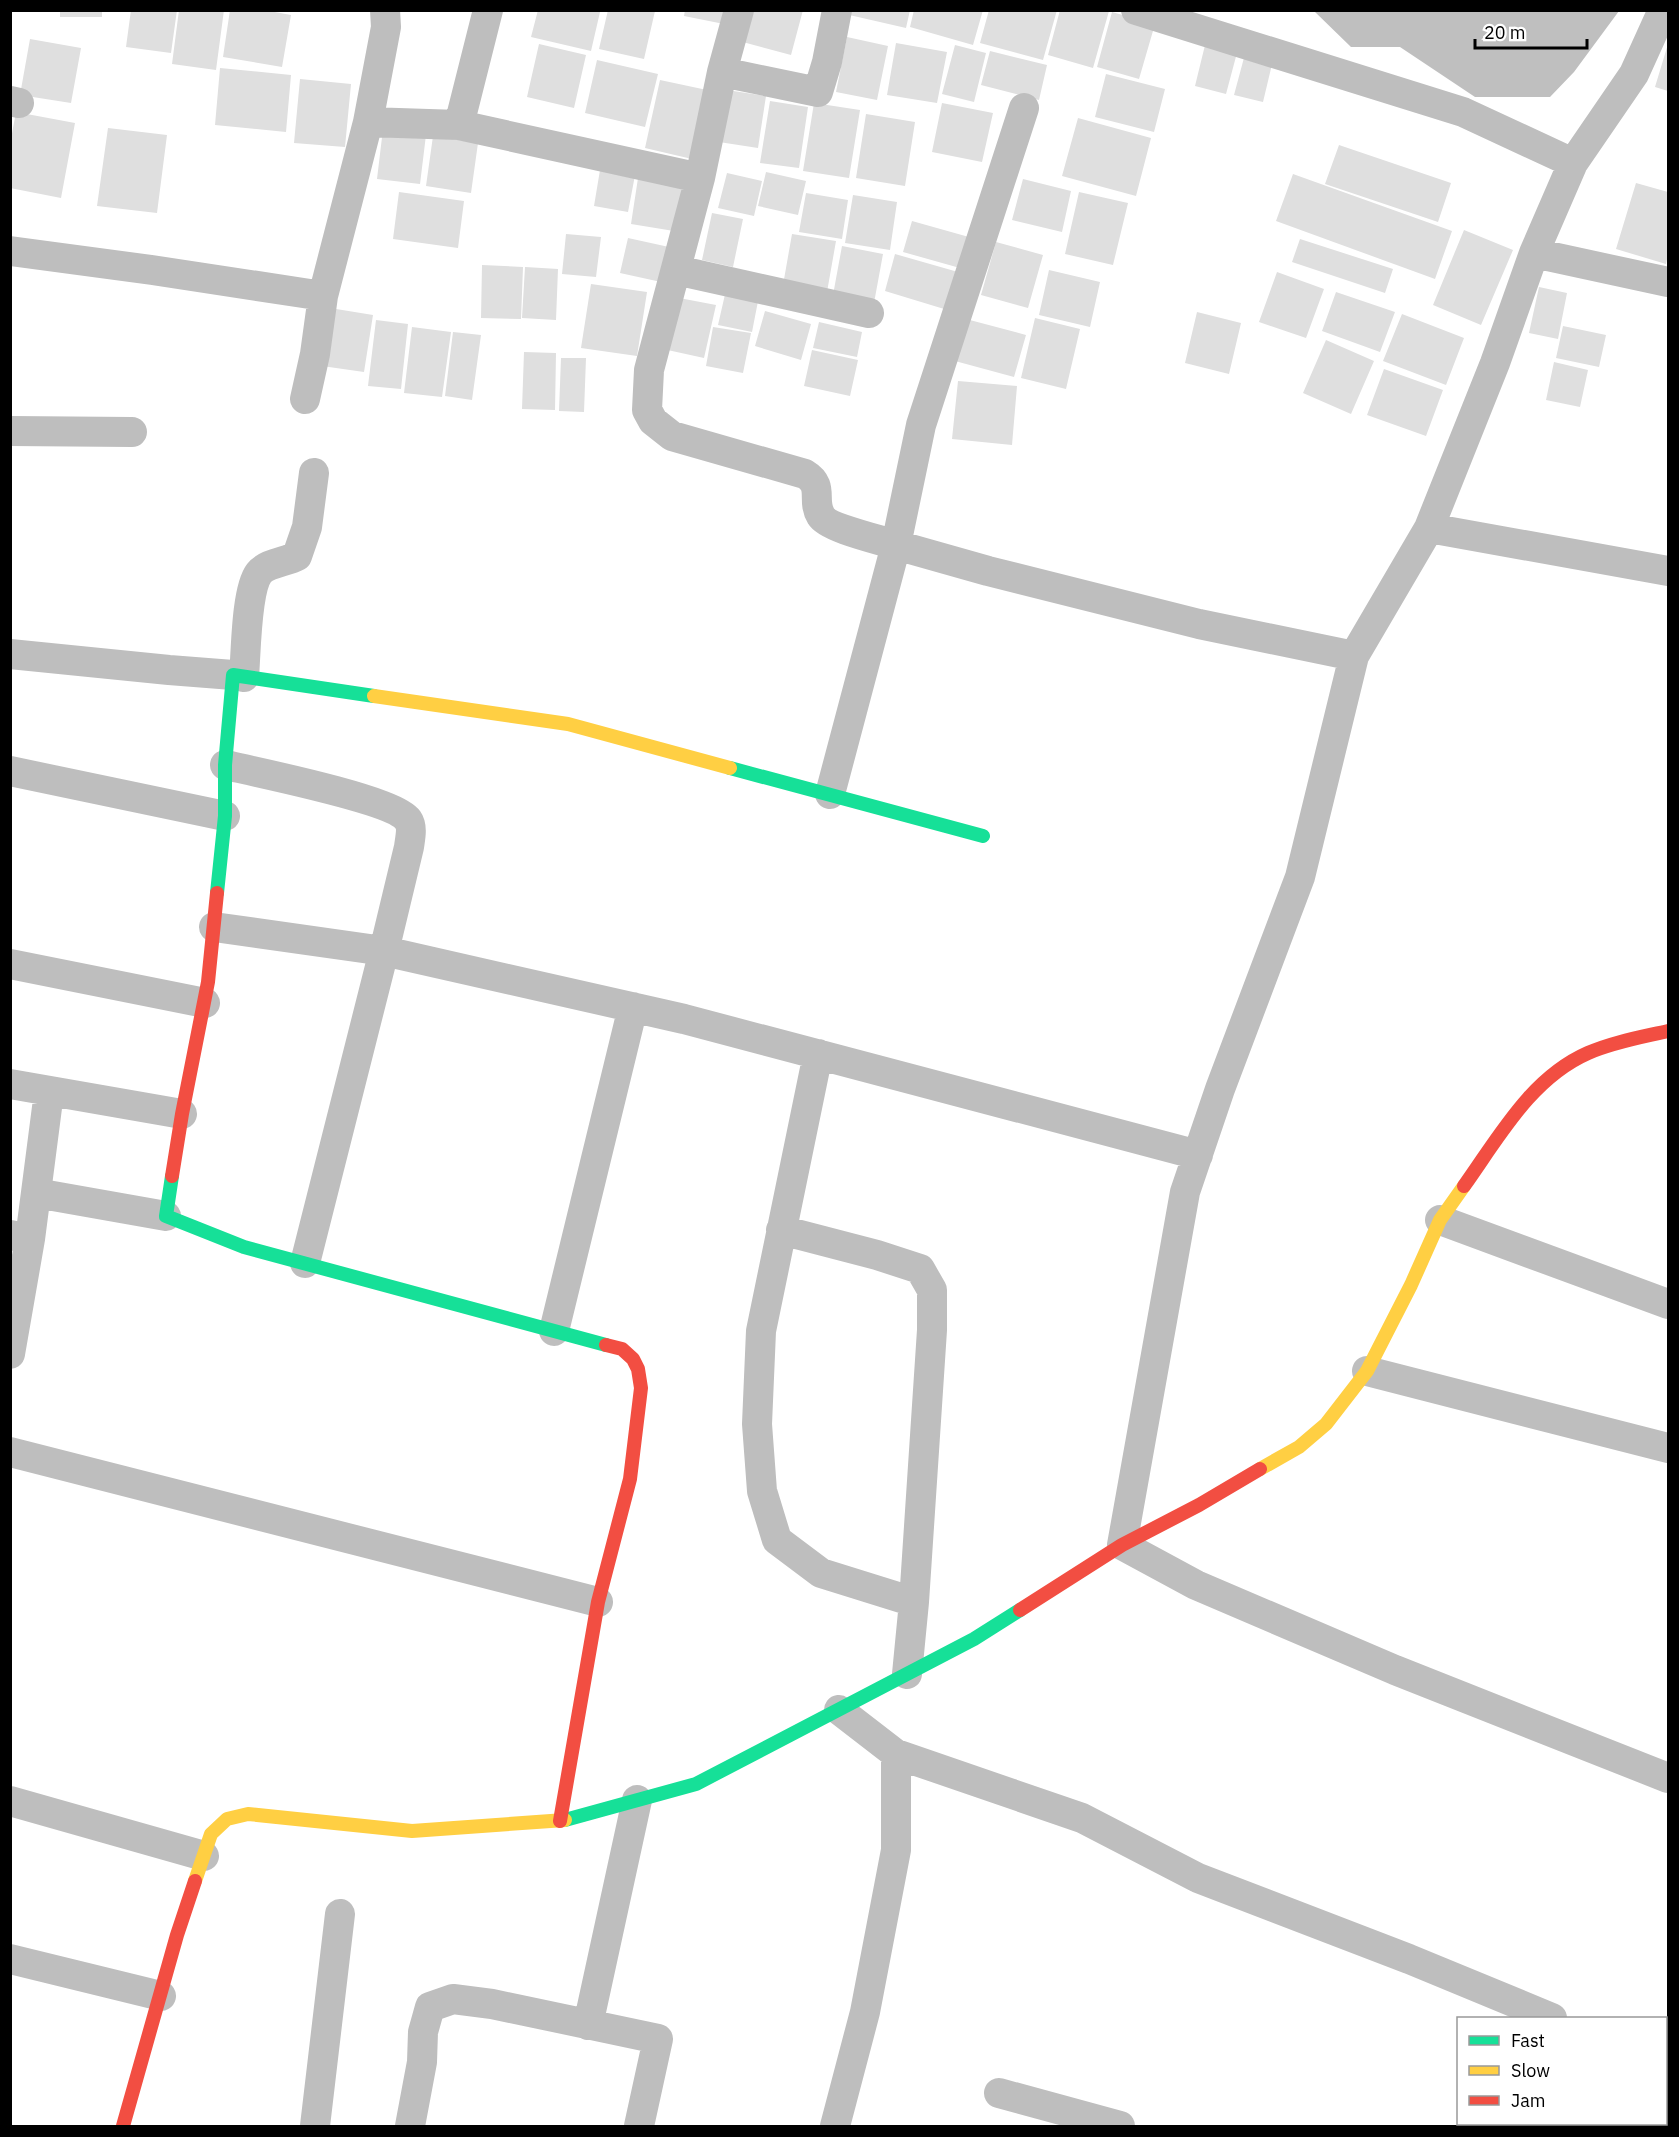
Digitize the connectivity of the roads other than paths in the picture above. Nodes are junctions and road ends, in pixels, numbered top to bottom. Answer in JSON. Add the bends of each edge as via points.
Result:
{"nodes":[{"id":1,"x":386,"y":10,"type":"edge"},
{"id":2,"x":488,"y":10,"type":"edge"},
{"id":3,"x":739,"y":10,"type":"edge"},
{"id":4,"x":837,"y":10,"type":"edge"},
{"id":5,"x":1136,"y":10,"type":"edge"},
{"id":6,"x":1663,"y":10,"type":"edge"},
{"id":7,"x":722,"y":72,"type":"junction"},
{"id":8,"x":1024,"y":108,"type":"dead end"},
{"id":9,"x":368,"y":122,"type":"junction"},
{"id":10,"x":459,"y":125,"type":"junction"},
{"id":11,"x":1573,"y":163,"type":"junction"},
{"id":12,"x":700,"y":178,"type":"junction"},
{"id":13,"x":10,"y":251,"type":"edge"},
{"id":14,"x":1534,"y":253,"type":"junction"},
{"id":15,"x":676,"y":270,"type":"junction"},
{"id":16,"x":1668,"y":282,"type":"edge"},
{"id":17,"x":323,"y":296,"type":"junction"},
{"id":18,"x":869,"y":314,"type":"dead end"},
{"id":19,"x":305,"y":399,"type":"dead end"},
{"id":20,"x":10,"y":431,"type":"edge"},
{"id":21,"x":132,"y":432,"type":"dead end"},
{"id":22,"x":314,"y":473,"type":"dead end"},
{"id":23,"x":1429,"y":528,"type":"junction"},
{"id":24,"x":896,"y":545,"type":"junction"},
{"id":25,"x":1668,"y":572,"type":"edge"},
{"id":26,"x":10,"y":654,"type":"edge"},
{"id":27,"x":1354,"y":656,"type":"junction"},
{"id":28,"x":238,"y":676,"type":"junction"},
{"id":29,"x":225,"y":765,"type":"junction"},
{"id":30,"x":10,"y":771,"type":"edge"},
{"id":31,"x":830,"y":794,"type":"junction"},
{"id":32,"x":225,"y":816,"type":"junction"},
{"id":33,"x":983,"y":836,"type":"dead end"},
{"id":34,"x":213,"y":927,"type":"junction"},
{"id":35,"x":384,"y":951,"type":"junction"},
{"id":36,"x":10,"y":964,"type":"edge"},
{"id":37,"x":205,"y":1003,"type":"junction"},
{"id":38,"x":633,"y":1007,"type":"junction"},
{"id":39,"x":1668,"y":1031,"type":"edge"},
{"id":40,"x":818,"y":1054,"type":"junction"},
{"id":41,"x":10,"y":1084,"type":"edge"},
{"id":42,"x":49,"y":1092,"type":"junction"},
{"id":43,"x":182,"y":1114,"type":"junction"},
{"id":44,"x":1198,"y":1155,"type":"junction"},
{"id":45,"x":36,"y":1192,"type":"junction"},
{"id":46,"x":166,"y":1216,"type":"junction"},
{"id":47,"x":1440,"y":1220,"type":"junction"},
{"id":48,"x":781,"y":1230,"type":"junction"},
{"id":49,"x":20,"y":1237,"type":"edge"},
{"id":50,"x":305,"y":1263,"type":"junction"},
{"id":51,"x":1668,"y":1304,"type":"edge"},
{"id":52,"x":554,"y":1331,"type":"junction"},
{"id":53,"x":10,"y":1354,"type":"edge"},
{"id":54,"x":1367,"y":1371,"type":"junction"},
{"id":55,"x":1668,"y":1448,"type":"edge"},
{"id":56,"x":10,"y":1452,"type":"edge"},
{"id":57,"x":1122,"y":1545,"type":"junction"},
{"id":58,"x":598,"y":1602,"type":"junction"},
{"id":59,"x":914,"y":1602,"type":"junction"},
{"id":60,"x":907,"y":1674,"type":"junction"},
{"id":61,"x":839,"y":1710,"type":"junction"},
{"id":62,"x":896,"y":1754,"type":"junction"},
{"id":63,"x":1668,"y":1778,"type":"edge"},
{"id":64,"x":637,"y":1800,"type":"junction"},
{"id":65,"x":10,"y":1801,"type":"edge"},
{"id":66,"x":560,"y":1821,"type":"junction"},
{"id":67,"x":204,"y":1856,"type":"junction"},
{"id":68,"x":340,"y":1914,"type":"dead end"},
{"id":69,"x":10,"y":1959,"type":"edge"},
{"id":70,"x":161,"y":1996,"type":"junction"},
{"id":71,"x":1547,"y":2017,"type":"edge"},
{"id":72,"x":588,"y":2025,"type":"junction"},
{"id":73,"x":999,"y":2093,"type":"dead end"},
{"id":74,"x":123,"y":2127,"type":"edge"},
{"id":75,"x":315,"y":2127,"type":"edge"},
{"id":76,"x":410,"y":2127,"type":"edge"},
{"id":77,"x":639,"y":2127,"type":"edge"},
{"id":78,"x":834,"y":2127,"type":"edge"},
{"id":79,"x":1120,"y":2127,"type":"edge"}],
"edges":[{"from":1,"to":9,"type":"street"},
{"from":2,"to":10,"type":"street"},
{"from":3,"to":7,"type":"street"},
{"from":4,"to":7,"type":"street","via":[[818,92]]},
{"from":5,"to":11,"type":"street","via":[[1463,112]]},
{"from":6,"to":11,"type":"street","via":[[1634,74]]},
{"from":7,"to":12,"type":"street"},
{"from":8,"to":24,"type":"street","via":[[921,425]]},
{"from":9,"to":10,"type":"street"},
{"from":9,"to":17,"type":"street"},
{"from":10,"to":12,"type":"street"},
{"from":11,"to":14,"type":"street"},
{"from":12,"to":15,"type":"street"},
{"from":13,"to":17,"type":"street"},
{"from":14,"to":16,"type":"street"},
{"from":14,"to":23,"type":"street"},
{"from":15,"to":18,"type":"street"},
{"from":15,"to":24,"type":"street","via":[[649,370],[646,410],[653,421],[672,436],[805,474],[813,479],[820,516],[829,524]]},
{"from":17,"to":19,"type":"street"},
{"from":20,"to":21,"type":"street"},
{"from":22,"to":28,"type":"street","via":[[307,526],[297,556],[271,564],[259,572],[254,583]]},
{"from":23,"to":25,"type":"street"},
{"from":23,"to":27,"type":"street"},
{"from":24,"to":27,"type":"street","via":[[1199,624]]},
{"from":24,"to":31,"type":"street"},
{"from":26,"to":28,"type":"street"},
{"from":27,"to":44,"type":"street","via":[[1300,877]]},
{"from":28,"to":29,"type":"street"},
{"from":28,"to":31,"type":"street","via":[[568,724]]},
{"from":29,"to":32,"type":"street"},
{"from":29,"to":35,"type":"street","via":[[357,797],[399,812],[408,821],[409,847]]},
{"from":30,"to":32,"type":"street"},
{"from":31,"to":33,"type":"street"},
{"from":32,"to":34,"type":"street"},
{"from":34,"to":35,"type":"street"},
{"from":34,"to":37,"type":"street"},
{"from":35,"to":38,"type":"street"},
{"from":35,"to":50,"type":"street"},
{"from":36,"to":37,"type":"street"},
{"from":37,"to":43,"type":"street"},
{"from":38,"to":40,"type":"street"},
{"from":38,"to":52,"type":"street"},
{"from":39,"to":47,"type":"street","via":[[1588,1053],[1530,1094]]},
{"from":40,"to":44,"type":"street"},
{"from":40,"to":48,"type":"street"},
{"from":41,"to":42,"type":"street"},
{"from":42,"to":43,"type":"street"},
{"from":42,"to":45,"type":"street"},
{"from":43,"to":46,"type":"street"},
{"from":44,"to":57,"type":"street","via":[[1185,1192]]},
{"from":45,"to":46,"type":"street"},
{"from":45,"to":49,"type":"street"},
{"from":46,"to":50,"type":"street","via":[[244,1247]]},
{"from":47,"to":51,"type":"street"},
{"from":47,"to":54,"type":"street"},
{"from":48,"to":59,"type":"street","via":[[761,1332],[757,1424],[762,1491],[777,1540],[820,1573]]},
{"from":48,"to":59,"type":"street","via":[[920,1269],[932,1290]]},
{"from":49,"to":53,"type":"street"},
{"from":50,"to":52,"type":"street"},
{"from":52,"to":58,"type":"street","via":[[622,1349],[638,1369],[641,1388],[630,1479]]},
{"from":54,"to":55,"type":"street"},
{"from":54,"to":57,"type":"street","via":[[1326,1424],[1299,1447]]},
{"from":56,"to":58,"type":"street"},
{"from":57,"to":60,"type":"street","via":[[974,1639]]},
{"from":57,"to":63,"type":"street","via":[[1196,1585],[1384,1666]]},
{"from":58,"to":66,"type":"street"},
{"from":59,"to":60,"type":"street"},
{"from":60,"to":61,"type":"street"},
{"from":61,"to":62,"type":"street"},
{"from":61,"to":64,"type":"street","via":[[696,1784]]},
{"from":62,"to":71,"type":"street","via":[[1082,1818],[1198,1878]]},
{"from":62,"to":78,"type":"street","via":[[896,1851],[865,2012]]},
{"from":64,"to":66,"type":"street"},
{"from":64,"to":72,"type":"street"},
{"from":65,"to":67,"type":"street"},
{"from":66,"to":67,"type":"street","via":[[412,1831],[248,1814],[227,1819],[211,1834]]},
{"from":67,"to":70,"type":"street"},
{"from":68,"to":75,"type":"street"},
{"from":69,"to":70,"type":"street"},
{"from":70,"to":74,"type":"street"},
{"from":72,"to":76,"type":"street","via":[[453,1999],[430,2007]]},
{"from":72,"to":77,"type":"street","via":[[657,2039]]},
{"from":73,"to":79,"type":"street"}]}
